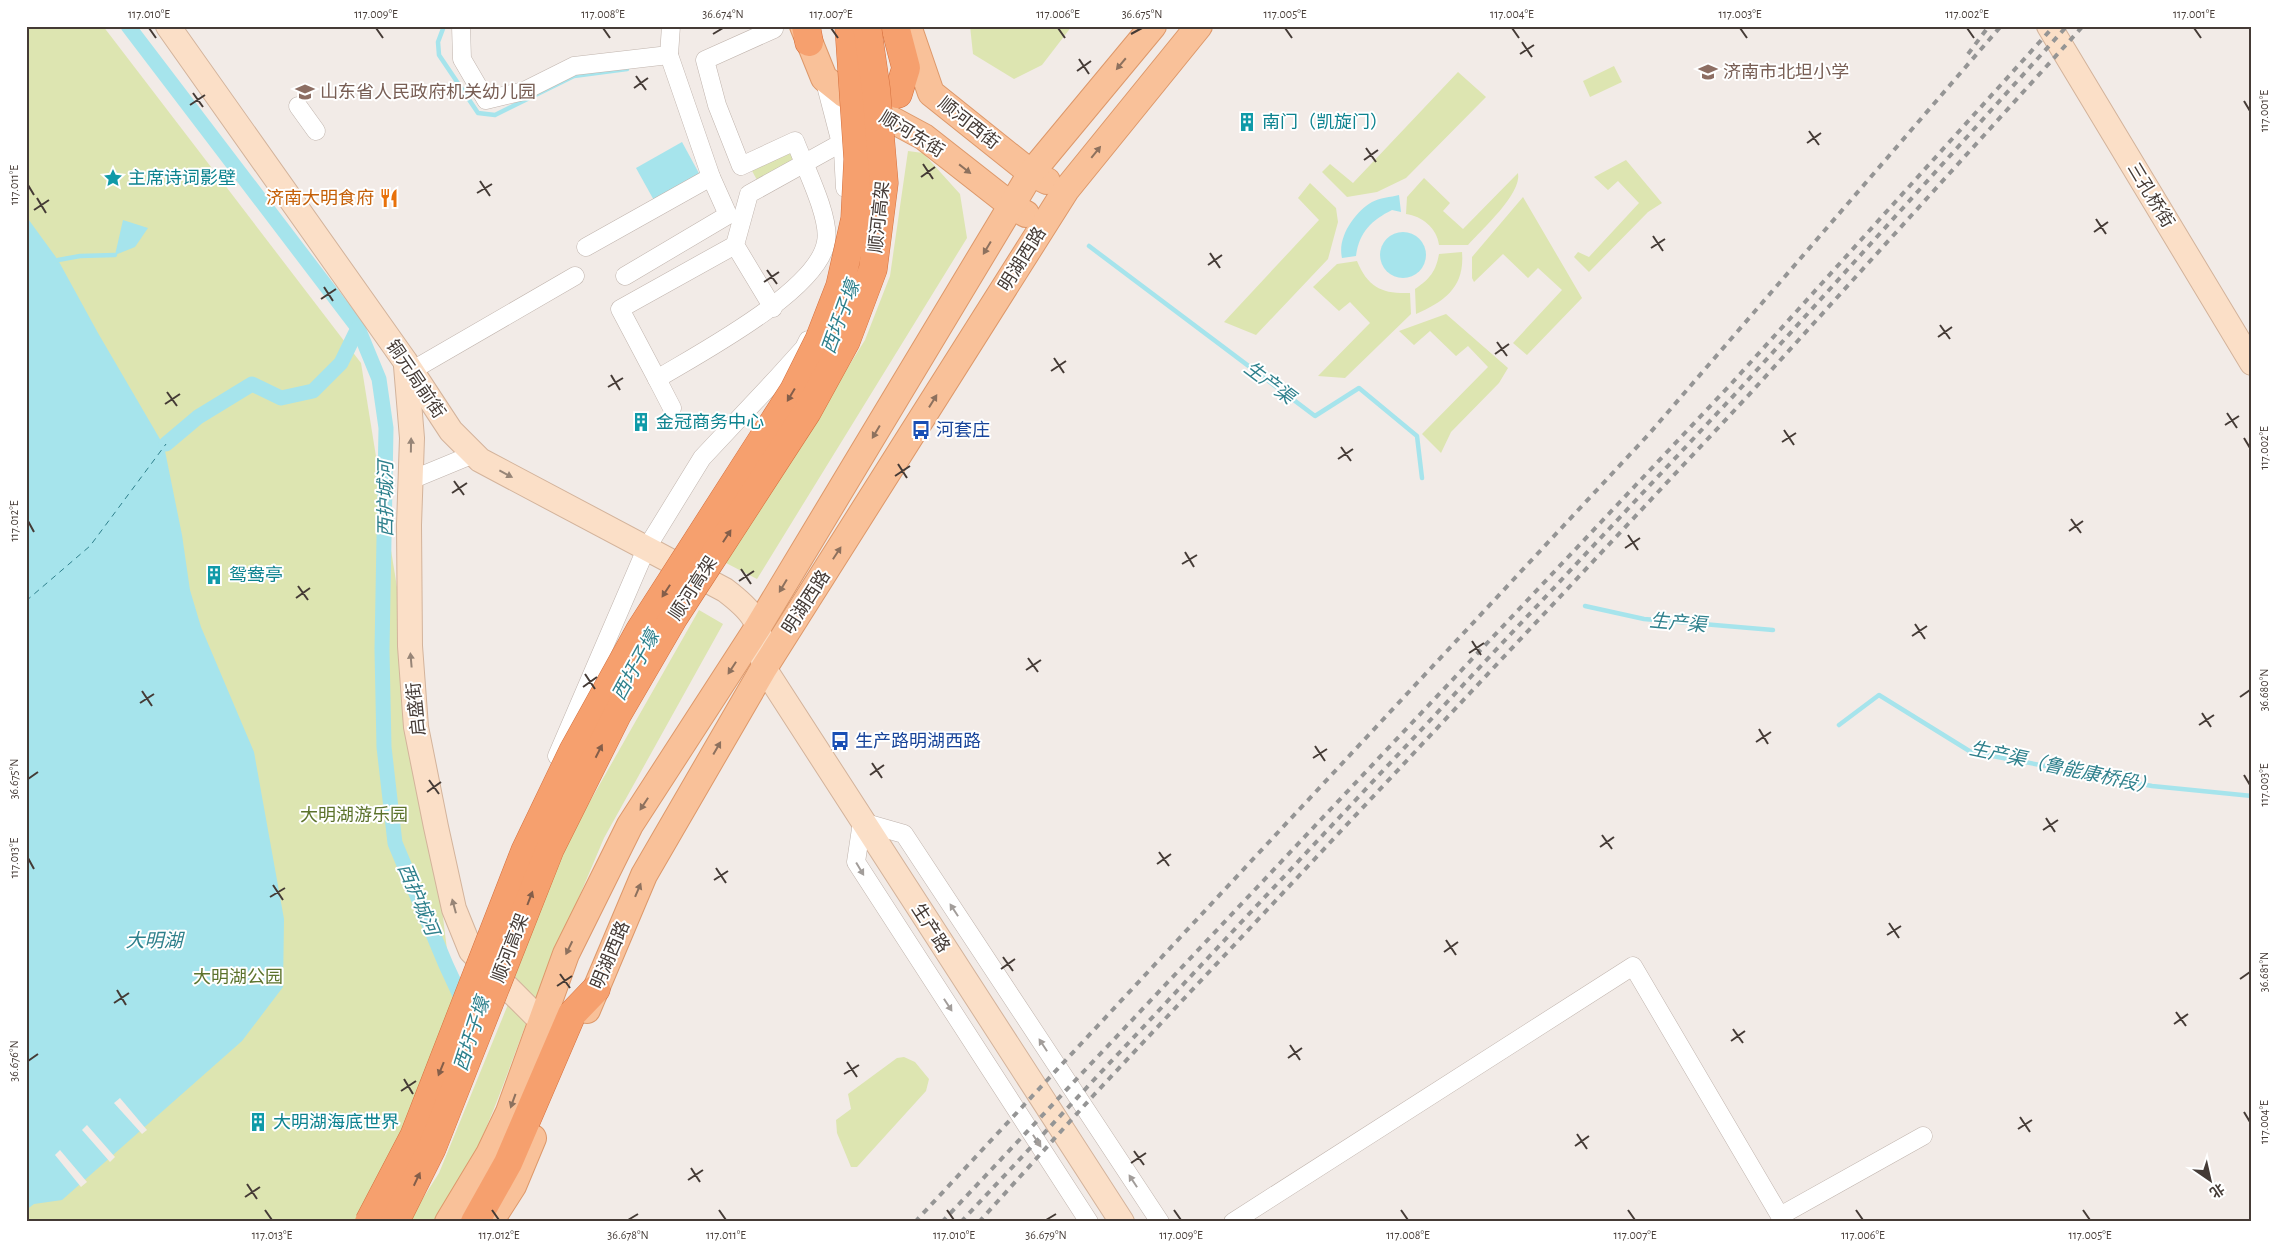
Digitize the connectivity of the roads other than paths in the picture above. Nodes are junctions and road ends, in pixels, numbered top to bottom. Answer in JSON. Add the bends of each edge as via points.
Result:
{"nodes":[{"id":1,"x":168,"y":26,"type":"edge"},
{"id":2,"x":461,"y":26,"type":"edge"},
{"id":3,"x":671,"y":26,"type":"edge"},
{"id":4,"x":773,"y":26,"type":"edge"},
{"id":5,"x":849,"y":26,"type":"edge"},
{"id":6,"x":867,"y":26,"type":"edge"},
{"id":7,"x":895,"y":26,"type":"edge"},
{"id":8,"x":908,"y":26,"type":"edge"},
{"id":9,"x":1153,"y":26,"type":"edge"},
{"id":10,"x":1199,"y":26,"type":"edge"},
{"id":11,"x":2048,"y":26,"type":"edge"},
{"id":12,"x":806,"y":32,"type":"edge"},
{"id":13,"x":669,"y":55,"type":"junction"},
{"id":14,"x":918,"y":56,"type":"junction"},
{"id":15,"x":824,"y":78,"type":"junction"},
{"id":16,"x":844,"y":94,"type":"junction"},
{"id":17,"x":898,"y":94,"type":"junction"},
{"id":18,"x":298,"y":106,"type":"dead end"},
{"id":19,"x":316,"y":131,"type":"dead end"},
{"id":20,"x":841,"y":143,"type":"junction"},
{"id":21,"x":804,"y":165,"type":"junction"},
{"id":22,"x":741,"y":166,"type":"junction"},
{"id":23,"x":1031,"y":173,"type":"junction"},
{"id":24,"x":710,"y":177,"type":"junction"},
{"id":25,"x":1066,"y":190,"type":"junction"},
{"id":26,"x":750,"y":194,"type":"junction"},
{"id":27,"x":1012,"y":206,"type":"junction"},
{"id":28,"x":1044,"y":225,"type":"junction"},
{"id":29,"x":735,"y":245,"type":"junction"},
{"id":30,"x":586,"y":247,"type":"dead end"},
{"id":31,"x":575,"y":276,"type":"dead end"},
{"id":32,"x":626,"y":276,"type":"dead end"},
{"id":33,"x":773,"y":308,"type":"junction"},
{"id":34,"x":2252,"y":364,"type":"edge"},
{"id":35,"x":408,"y":366,"type":"junction"},
{"id":36,"x":657,"y":380,"type":"junction"},
{"id":37,"x":672,"y":408,"type":"dead end"},
{"id":38,"x":474,"y":454,"type":"junction"},
{"id":39,"x":411,"y":480,"type":"junction"},
{"id":40,"x":646,"y":549,"type":"junction"},
{"id":41,"x":758,"y":627,"type":"junction"},
{"id":42,"x":764,"y":668,"type":"junction"},
{"id":43,"x":862,"y":822,"type":"junction"},
{"id":44,"x":471,"y":951,"type":"junction"},
{"id":45,"x":596,"y":988,"type":"junction"},
{"id":46,"x":542,"y":1021,"type":"junction"},
{"id":47,"x":1923,"y":1136,"type":"dead end"},
{"id":48,"x":369,"y":1222,"type":"edge"},
{"id":49,"x":395,"y":1222,"type":"edge"},
{"id":50,"x":448,"y":1222,"type":"edge"},
{"id":51,"x":475,"y":1222,"type":"edge"},
{"id":52,"x":490,"y":1222,"type":"edge"},
{"id":53,"x":1089,"y":1222,"type":"edge"},
{"id":54,"x":1122,"y":1222,"type":"edge"},
{"id":55,"x":1160,"y":1222,"type":"edge"},
{"id":56,"x":1233,"y":1222,"type":"edge"}],
"edges":[{"from":1,"to":35,"type":"street","name":"铜元局前街"},
{"from":2,"to":13,"type":"street","via":[[462,59],[486,100],[524,91],[574,66]]},
{"from":3,"to":13,"type":"street"},
{"from":4,"to":22,"type":"street","via":[[774,29],[706,60],[717,105]]},
{"from":5,"to":48,"type":"highway","name":"顺河高架","one_way":true,"bridge":true,"via":[[858,159],[855,219],[840,286],[819,340],[794,390],[640,630],[572,751],[525,851],[414,1136]]},
{"from":49,"to":6,"type":"highway","name":"顺河高架","one_way":true,"bridge":true,"via":[[432,1148],[550,849],[617,715],[674,617],[807,412],[846,341],[873,269],[884,183]]},
{"from":7,"to":17,"type":"highway","via":[[906,68]]},
{"from":8,"to":14,"type":"main road","name":"顺河西街"},
{"from":9,"to":23,"type":"main road","name":"明湖西路","one_way":true},
{"from":25,"to":10,"type":"main road","name":"明湖西路","one_way":true},
{"from":11,"to":34,"type":"street","name":"三孔桥街"},
{"from":12,"to":15,"type":"main road","name":"顺河东街"},
{"from":13,"to":24,"type":"street"},
{"from":14,"to":17,"type":"main road"},
{"from":14,"to":23,"type":"main road","name":"顺河西街","via":[[931,93]]},
{"from":15,"to":16,"type":"main road","name":"顺河东街"},
{"from":15,"to":20,"type":"street"},
{"from":16,"to":17,"type":"main road","via":[[878,102]]},
{"from":16,"to":27,"type":"main road","name":"顺河东街","one_way":true,"via":[[924,138]]},
{"from":18,"to":19,"type":"street"},
{"from":20,"to":21,"type":"street"},
{"from":20,"to":40,"type":"street","via":[[844,151],[846,224],[831,288],[804,348],[702,458]]},
{"from":21,"to":22,"type":"street","via":[[795,141]]},
{"from":21,"to":26,"type":"street"},
{"from":21,"to":33,"type":"street","via":[[823,213],[827,242],[816,266]]},
{"from":22,"to":26,"type":"street"},
{"from":23,"to":25,"type":"main road","name":"顺河西街"},
{"from":23,"to":27,"type":"main road","name":"明湖西路"},
{"from":24,"to":30,"type":"street"},
{"from":24,"to":32,"type":"street","via":[[728,215]]},
{"from":25,"to":28,"type":"main road","name":"明湖西路"},
{"from":26,"to":29,"type":"street"},
{"from":27,"to":28,"type":"main road","name":"顺河东街"},
{"from":27,"to":41,"type":"main road","name":"明湖西路","one_way":true},
{"from":42,"to":28,"type":"main road","name":"明湖西路","one_way":true},
{"from":29,"to":33,"type":"street","via":[[747,270]]},
{"from":29,"to":36,"type":"street","via":[[620,309]]},
{"from":31,"to":35,"type":"street"},
{"from":33,"to":36,"type":"street"},
{"from":35,"to":38,"type":"street","name":"铜元局前街","via":[[451,431]]},
{"from":39,"to":35,"type":"street","name":"启盛街","one_way":true},
{"from":36,"to":37,"type":"street"},
{"from":38,"to":39,"type":"street"},
{"from":38,"to":40,"type":"street","name":"铜元局前街","one_way":true},
{"from":44,"to":39,"type":"street","name":"启盛街","one_way":true,"via":[[454,910],[416,727],[410,646]]},
{"from":40,"to":41,"type":"street","name":"铜元局前街","bridge":true,"via":[[725,590],[753,615]]},
{"from":40,"to":44,"type":"street"},
{"from":41,"to":42,"type":"street","name":"生产路"},
{"from":41,"to":46,"type":"main road","name":"明湖西路","one_way":true,"via":[[630,825],[566,954]]},
{"from":42,"to":43,"type":"street","name":"生产路"},
{"from":45,"to":42,"type":"main road","name":"明湖西路","one_way":true,"via":[[644,875]]},
{"from":43,"to":53,"type":"street","one_way":true,"via":[[856,862]]},
{"from":43,"to":54,"type":"street","name":"生产路"},
{"from":55,"to":43,"type":"street","one_way":true,"via":[[904,834]]},
{"from":44,"to":46,"type":"street","name":"启盛街","bridge":true},
{"from":45,"to":51,"type":"highway","via":[[572,1014],[508,1163]]},
{"from":45,"to":52,"type":"main road","name":"明湖西路","via":[[513,1186]]},
{"from":46,"to":50,"type":"main road","name":"明湖西路","one_way":true,"via":[[509,1112],[489,1154]]},
{"from":47,"to":56,"type":"street","via":[[1780,1216],[1632,966]]}]}
